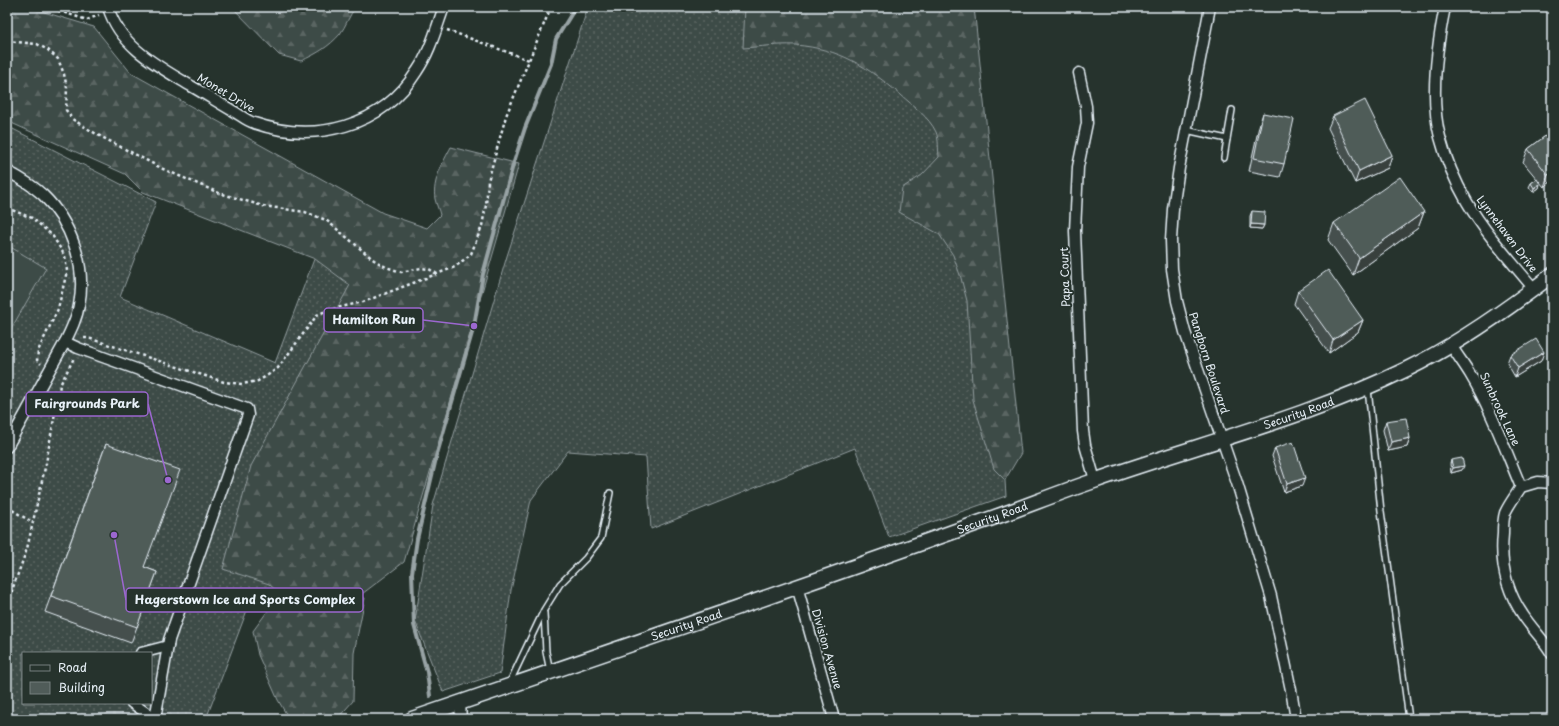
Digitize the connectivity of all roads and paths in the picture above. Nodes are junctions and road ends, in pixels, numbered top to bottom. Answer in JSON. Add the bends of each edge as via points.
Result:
{"nodes":[{"id":1,"x":47,"y":7,"type":"edge"},
{"id":2,"x":444,"y":7,"type":"edge"},
{"id":3,"x":551,"y":7,"type":"edge"},
{"id":4,"x":1210,"y":7,"type":"edge"},
{"id":5,"x":1445,"y":7,"type":"edge"},
{"id":6,"x":108,"y":9,"type":"edge"},
{"id":7,"x":437,"y":26,"type":"junction"},
{"id":8,"x":7,"y":42,"type":"edge"},
{"id":9,"x":529,"y":60,"type":"junction"},
{"id":10,"x":1079,"y":73,"type":"dead end"},
{"id":11,"x":1232,"y":110,"type":"dead end"},
{"id":12,"x":1186,"y":130,"type":"junction"},
{"id":13,"x":1228,"y":139,"type":"junction"},
{"id":14,"x":1224,"y":158,"type":"dead end"},
{"id":15,"x":7,"y":171,"type":"edge"},
{"id":16,"x":7,"y":208,"type":"edge"},
{"id":17,"x":438,"y":274,"type":"junction"},
{"id":18,"x":1552,"y":275,"type":"edge"},
{"id":19,"x":1534,"y":289,"type":"junction"},
{"id":20,"x":65,"y":342,"type":"junction"},
{"id":21,"x":1451,"y":345,"type":"junction"},
{"id":22,"x":78,"y":348,"type":"junction"},
{"id":23,"x":48,"y":374,"type":"junction"},
{"id":24,"x":60,"y":385,"type":"junction"},
{"id":25,"x":1368,"y":388,"type":"junction"},
{"id":26,"x":1222,"y":440,"type":"junction"},
{"id":27,"x":7,"y":447,"type":"edge"},
{"id":28,"x":1095,"y":480,"type":"junction"},
{"id":29,"x":1552,"y":483,"type":"edge"},
{"id":30,"x":1521,"y":487,"type":"junction"},
{"id":31,"x":610,"y":494,"type":"dead end"},
{"id":32,"x":7,"y":506,"type":"edge"},
{"id":33,"x":32,"y":522,"type":"junction"},
{"id":34,"x":797,"y":586,"type":"junction"},
{"id":35,"x":7,"y":604,"type":"edge"},
{"id":36,"x":544,"y":610,"type":"junction"},
{"id":37,"x":168,"y":646,"type":"junction"},
{"id":38,"x":145,"y":652,"type":"edge"},
{"id":39,"x":1552,"y":654,"type":"edge"},
{"id":40,"x":550,"y":672,"type":"junction"},
{"id":41,"x":508,"y":686,"type":"junction"},
{"id":42,"x":460,"y":703,"type":"junction"},
{"id":43,"x":133,"y":704,"type":"edge"},
{"id":44,"x":155,"y":719,"type":"edge"},
{"id":45,"x":412,"y":719,"type":"edge"},
{"id":46,"x":461,"y":719,"type":"edge"},
{"id":47,"x":834,"y":719,"type":"edge"},
{"id":48,"x":1296,"y":719,"type":"edge"},
{"id":49,"x":1409,"y":719,"type":"edge"}],
"edges":[{"from":1,"to":6,"type":"path","via":[[87,20]]},
{"from":2,"to":7,"type":"street","name":"Monet Drive"},
{"from":3,"to":9,"type":"path"},
{"from":4,"to":12,"type":"street","name":"Pangborn Boulevard"},
{"from":5,"to":19,"type":"street","name":"Lynnehaven Drive","via":[[1436,64],[1435,106],[1439,136],[1448,165],[1485,228]]},
{"from":6,"to":7,"type":"street","name":"Monet Drive","via":[[120,32],[150,61],[252,123],[300,132],[324,131],[346,126],[386,105],[417,72]]},
{"from":7,"to":9,"type":"path"},
{"from":8,"to":17,"type":"path","via":[[37,44],[58,59],[67,88],[66,110],[72,119],[98,135],[163,169],[219,193],[263,206],[305,212],[326,220],[386,267],[401,272],[429,269]]},
{"from":9,"to":17,"type":"path","via":[[506,116],[488,181],[482,226],[471,254],[455,268]]},
{"from":10,"to":28,"type":"street","name":"Papa Court","via":[[1087,123],[1078,167],[1075,231],[1083,431]]},
{"from":11,"to":13,"type":"lane"},
{"from":12,"to":13,"type":"lane"},
{"from":12,"to":26,"type":"street","name":"Pangborn Boulevard","via":[[1173,209],[1172,269],[1185,332]]},
{"from":13,"to":14,"type":"lane"},
{"from":15,"to":20,"type":"street","via":[[30,184],[55,208],[78,256],[79,305]]},
{"from":16,"to":23,"type":"path","via":[[32,218],[52,235],[65,256],[67,271],[58,309],[38,351],[37,360]]},
{"from":17,"to":22,"type":"path","via":[[363,302],[328,310],[318,316],[278,368],[258,381],[242,384],[224,382],[88,338],[83,338]]},
{"from":18,"to":19,"type":"street","name":"Security Road"},
{"from":19,"to":21,"type":"street","name":"Security Road"},
{"from":20,"to":22,"type":"street"},
{"from":20,"to":23,"type":"street"},
{"from":21,"to":25,"type":"street","name":"Security Road"},
{"from":21,"to":30,"type":"street","name":"Sunbrook Lane","via":[[1480,394]]},
{"from":22,"to":24,"type":"path"},
{"from":22,"to":37,"type":"street","via":[[247,408],[248,415]]},
{"from":23,"to":24,"type":"path"},
{"from":23,"to":27,"type":"street"},
{"from":24,"to":33,"type":"path"},
{"from":25,"to":26,"type":"street","name":"Security Road"},
{"from":25,"to":49,"type":"lane","via":[[1381,511]]},
{"from":26,"to":28,"type":"street","name":"Security Road"},
{"from":26,"to":48,"type":"street","name":"Pangborn Boulevard","via":[[1270,596]]},
{"from":28,"to":34,"type":"street","name":"Security Road","via":[[972,526]]},
{"from":29,"to":30,"type":"street","via":[[1538,482]]},
{"from":30,"to":39,"type":"street","via":[[1504,519],[1504,571],[1523,616]]},
{"from":31,"to":36,"type":"lane","via":[[599,541],[560,584]]},
{"from":32,"to":33,"type":"path"},
{"from":33,"to":35,"type":"path","via":[[27,550]]},
{"from":34,"to":40,"type":"street","name":"Security Road"},
{"from":34,"to":47,"type":"street","name":"Division Avenue"},
{"from":36,"to":40,"type":"lane","via":[[546,652]]},
{"from":36,"to":41,"type":"lane"},
{"from":37,"to":38,"type":"street"},
{"from":37,"to":44,"type":"street"},
{"from":40,"to":41,"type":"street","name":"Security Road"},
{"from":41,"to":42,"type":"street","name":"Security Road"},
{"from":42,"to":45,"type":"street","name":"Security Road"},
{"from":42,"to":46,"type":"street"},
{"from":43,"to":44,"type":"street"}]}
